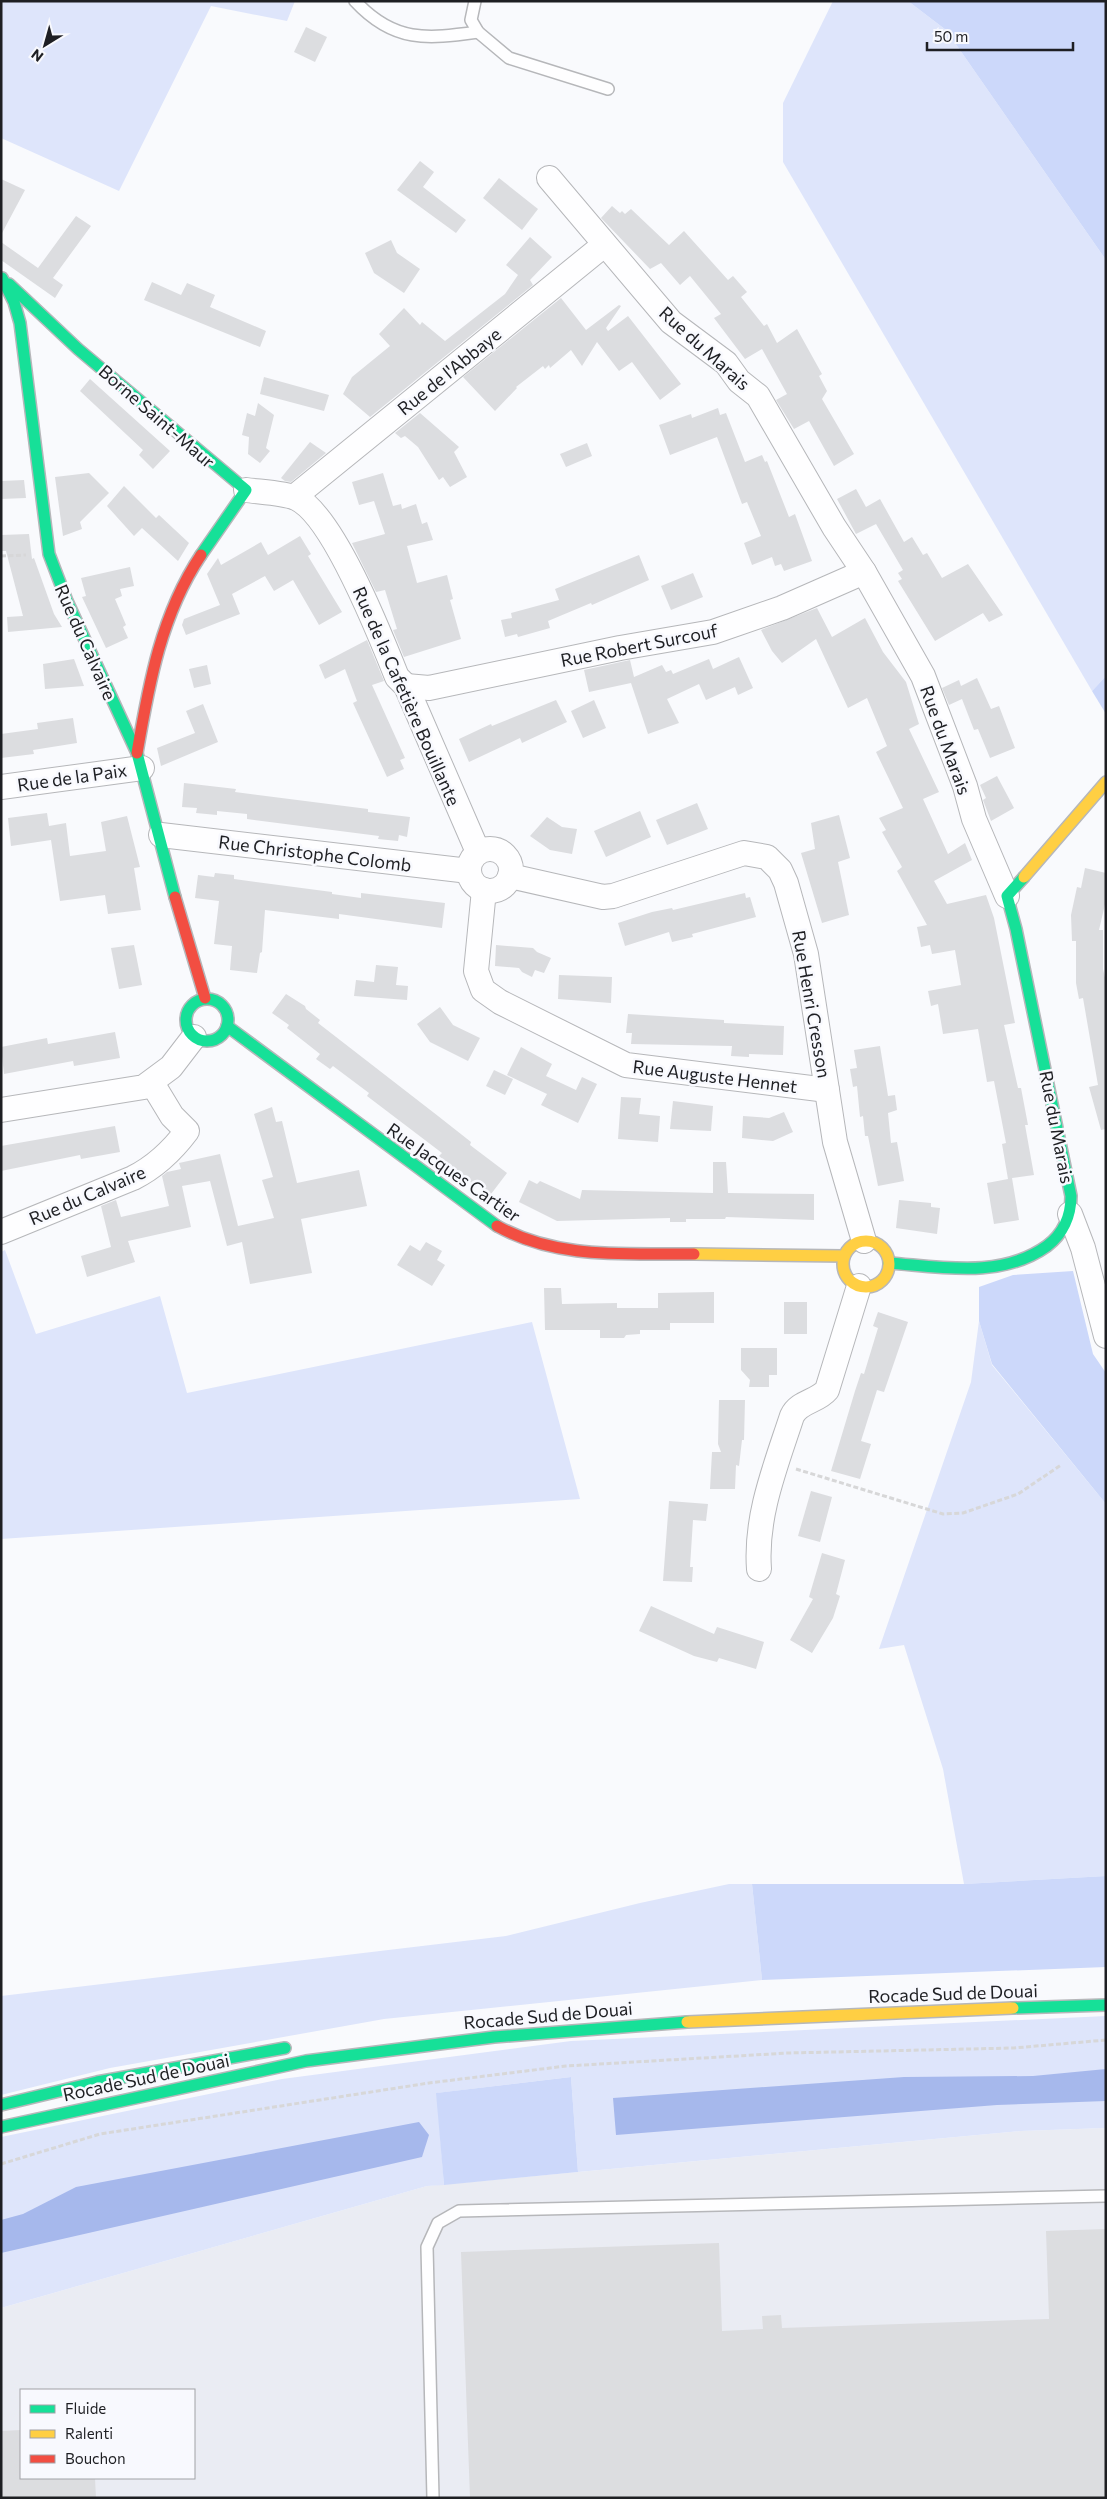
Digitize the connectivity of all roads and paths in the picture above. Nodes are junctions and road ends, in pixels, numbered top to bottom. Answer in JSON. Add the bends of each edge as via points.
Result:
{"nodes":[{"id":1,"x":355,"y":1,"type":"edge"},
{"id":2,"x":475,"y":1,"type":"edge"},
{"id":3,"x":478,"y":32,"type":"junction"},
{"id":4,"x":608,"y":90,"type":"dead end"},
{"id":5,"x":549,"y":178,"type":"dead end"},
{"id":6,"x":604,"y":245,"type":"junction"},
{"id":7,"x":2,"y":277,"type":"edge"},
{"id":8,"x":46,"y":332,"type":"dead end"},
{"id":9,"x":70,"y":340,"type":"junction"},
{"id":10,"x":246,"y":490,"type":"junction"},
{"id":11,"x":294,"y":497,"type":"junction"},
{"id":12,"x":864,"y":572,"type":"junction"},
{"id":13,"x":406,"y":686,"type":"junction"},
{"id":14,"x":140,"y":760,"type":"junction"},
{"id":15,"x":1106,"y":782,"type":"edge"},
{"id":16,"x":1,"y":787,"type":"edge"},
{"id":17,"x":161,"y":835,"type":"junction"},
{"id":18,"x":473,"y":861,"type":"junction"},
{"id":19,"x":510,"y":876,"type":"junction"},
{"id":20,"x":484,"y":890,"type":"junction"},
{"id":21,"x":1007,"y":896,"type":"junction"},
{"id":22,"x":205,"y":998,"type":"junction"},
{"id":23,"x":227,"y":1026,"type":"junction"},
{"id":24,"x":194,"y":1037,"type":"junction"},
{"id":25,"x":152,"y":1083,"type":"junction"},
{"id":26,"x":827,"y":1090,"type":"junction"},
{"id":27,"x":1,"y":1110,"type":"edge"},
{"id":28,"x":1070,"y":1214,"type":"junction"},
{"id":29,"x":1,"y":1232,"type":"edge"},
{"id":30,"x":864,"y":1241,"type":"junction"},
{"id":31,"x":844,"y":1256,"type":"junction"},
{"id":32,"x":889,"y":1262,"type":"junction"},
{"id":33,"x":859,"y":1286,"type":"junction"},
{"id":34,"x":1106,"y":1336,"type":"edge"},
{"id":35,"x":777,"y":1463,"type":"junction"},
{"id":36,"x":1061,"y":1464,"type":"dead end"},
{"id":37,"x":759,"y":1569,"type":"dead end"},
{"id":38,"x":1106,"y":2004,"type":"edge"},
{"id":39,"x":1106,"y":2040,"type":"edge"},
{"id":40,"x":295,"y":2046,"type":"dead end"},
{"id":41,"x":1,"y":2105,"type":"edge"},
{"id":42,"x":1,"y":2127,"type":"edge"},
{"id":43,"x":1,"y":2164,"type":"edge"},
{"id":44,"x":1106,"y":2196,"type":"edge"},
{"id":45,"x":432,"y":2498,"type":"edge"}],
"edges":[{"from":1,"to":3,"type":"lane","via":[[391,30],[434,38]]},
{"from":2,"to":3,"type":"lane","via":[[472,20]]},
{"from":3,"to":4,"type":"lane","via":[[509,58]]},
{"from":5,"to":6,"type":"street","name":"Rue du Marais"},
{"from":6,"to":11,"type":"street","name":"Rue de l'Abbaye"},
{"from":6,"to":12,"type":"street","name":"Rue du Marais","via":[[676,328],[726,363],[736,378],[758,396],[834,528]]},
{"from":7,"to":9,"type":"main road","name":"Borne Saint-Maur"},
{"from":7,"to":14,"type":"main road","name":"Rue du Calvaire","via":[[26,336],[49,554],[67,601]]},
{"from":8,"to":9,"type":"main road","name":"Borne Saint-Maur"},
{"from":9,"to":10,"type":"main road","name":"Borne Saint-Maur"},
{"from":10,"to":11,"type":"street"},
{"from":10,"to":14,"type":"main road","via":[[187,578],[172,608],[148,696]]},
{"from":11,"to":13,"type":"street","name":"Rue de la Cafetière Bouillante","via":[[312,511],[330,537],[361,595],[397,677]]},
{"from":12,"to":13,"type":"street","name":"Rue Robert Surcouf","via":[[782,608],[713,632],[430,688]]},
{"from":12,"to":21,"type":"street","name":"Rue du Marais","via":[[923,676],[965,786],[974,819]]},
{"from":13,"to":18,"type":"street","name":"Rue de la Cafetière Bouillante"},
{"from":14,"to":16,"type":"street","name":"Rue de la Paix"},
{"from":14,"to":17,"type":"main road","name":"Rue du Calvaire"},
{"from":15,"to":21,"type":"main road"},
{"from":17,"to":18,"type":"street","name":"Rue Christophe Colomb"},
{"from":17,"to":22,"type":"main road","name":"Rue du Calvaire"},
{"from":18,"to":19,"type":"street","via":[[488,849],[501,852],[510,863]]},
{"from":18,"to":20,"type":"street","via":[[473,883]]},
{"from":19,"to":20,"type":"street","via":[[500,888]]},
{"from":19,"to":26,"type":"street","name":"Rue Henri Cresson","via":[[603,897],[744,854],[767,857],[784,876],[803,940]]},
{"from":20,"to":26,"type":"street","name":"Rue Auguste Hennet","via":[[476,971],[483,990],[500,1002],[626,1065]]},
{"from":21,"to":28,"type":"main road","name":"Rue du Marais","via":[[1071,1196]]},
{"from":22,"to":23,"type":"main road","via":[[223,1006]]},
{"from":22,"to":24,"type":"main road","via":[[193,1003],[186,1014],[186,1027]]},
{"from":23,"to":24,"type":"main road","via":[[213,1040],[206,1042]]},
{"from":23,"to":31,"type":"main road","name":"Rue Jacques Cartier","via":[[487,1221],[524,1241],[580,1254]]},
{"from":24,"to":25,"type":"street","via":[[171,1067]]},
{"from":25,"to":27,"type":"street","via":[[135,1090]]},
{"from":25,"to":29,"type":"street","name":"Rue du Calvaire","via":[[172,1116],[187,1132],[171,1151],[133,1178]]},
{"from":26,"to":30,"type":"street","name":"Rue Henri Cresson","via":[[837,1150]]},
{"from":28,"to":32,"type":"main road","via":[[1060,1233],[1044,1249],[1012,1265],[958,1267]]},
{"from":28,"to":34,"type":"street","via":[[1083,1248]]},
{"from":30,"to":31,"type":"main road","via":[[854,1244]]},
{"from":30,"to":32,"type":"main road","via":[[883,1249]]},
{"from":31,"to":33,"type":"main road","via":[[846,1275]]},
{"from":32,"to":33,"type":"main road","via":[[887,1273],[880,1282]]},
{"from":33,"to":35,"type":"street","via":[[829,1386],[821,1396],[794,1411]]},
{"from":35,"to":36,"type":"path","via":[[943,1514],[963,1513],[1018,1494]]},
{"from":35,"to":37,"type":"street","via":[[758,1532]]},
{"from":38,"to":42,"type":"main road","name":"Rocade Sud de Douai","via":[[718,2019],[511,2035],[306,2062]]},
{"from":39,"to":43,"type":"path","via":[[1014,2048],[788,2053],[566,2066],[430,2083],[100,2134]]},
{"from":40,"to":41,"type":"main road","name":"Rocade Sud de Douai","via":[[97,2082]]},
{"from":44,"to":45,"type":"lane","via":[[459,2211],[438,2223],[427,2247]]}]}
